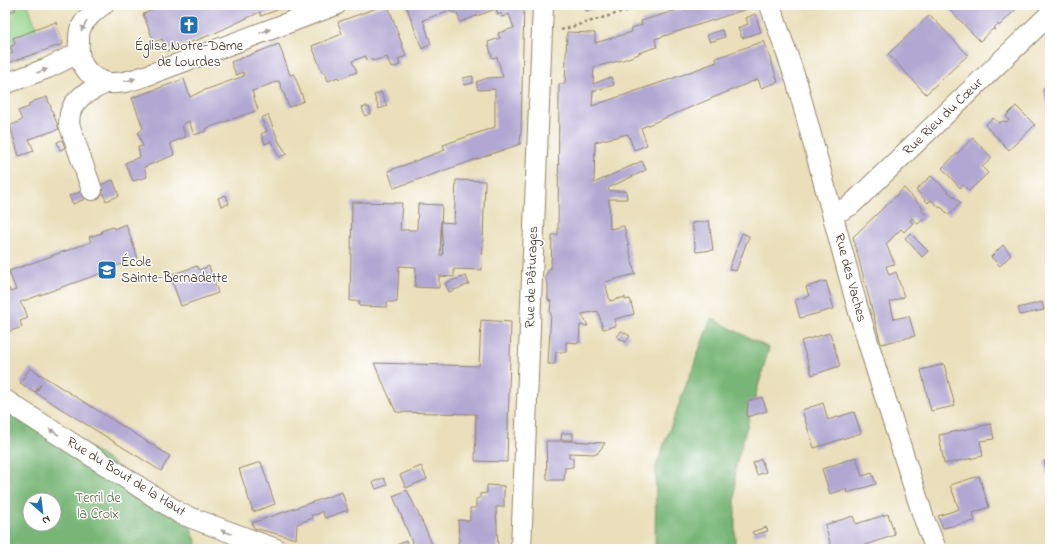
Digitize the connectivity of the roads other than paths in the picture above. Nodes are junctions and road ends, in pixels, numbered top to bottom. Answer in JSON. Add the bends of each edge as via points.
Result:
{"nodes":[{"id":1,"x":103,"y":5,"type":"edge"},
{"id":2,"x":336,"y":5,"type":"edge"},
{"id":3,"x":543,"y":5,"type":"edge"},
{"id":4,"x":770,"y":5,"type":"edge"},
{"id":5,"x":303,"y":11,"type":"edge"},
{"id":6,"x":1050,"y":14,"type":"edge"},
{"id":7,"x":78,"y":53,"type":"junction"},
{"id":8,"x":106,"y":83,"type":"junction"},
{"id":9,"x":5,"y":84,"type":"edge"},
{"id":10,"x":92,"y":190,"type":"dead end"},
{"id":11,"x":832,"y":213,"type":"junction"},
{"id":12,"x":5,"y":400,"type":"edge"},
{"id":13,"x":276,"y":549,"type":"edge"},
{"id":14,"x":521,"y":549,"type":"edge"},
{"id":15,"x":936,"y":549,"type":"edge"}],
"edges":[{"from":1,"to":7,"type":"street","one_way":true,"via":[[89,17],[80,30]]},
{"from":2,"to":5,"type":"street"},
{"from":3,"to":14,"type":"street","name":"Rue de Pâturages"},
{"from":4,"to":11,"type":"street","name":"Rue des Vaches","via":[[798,83]]},
{"from":8,"to":5,"type":"street","one_way":true,"via":[[127,82],[148,75]]},
{"from":6,"to":11,"type":"street","name":"Rue Rieu du Cœur","via":[[852,205]]},
{"from":7,"to":8,"type":"street","via":[[83,67],[92,76]]},
{"from":9,"to":7,"type":"street","one_way":true,"via":[[48,68]]},
{"from":8,"to":10,"type":"street","via":[[82,96],[70,113],[69,124]]},
{"from":11,"to":15,"type":"street","name":"Rue des Vaches","via":[[876,372]]},
{"from":13,"to":12,"type":"street","name":"Rue du Bout de la Haut","one_way":true,"via":[[181,514]]}]}
